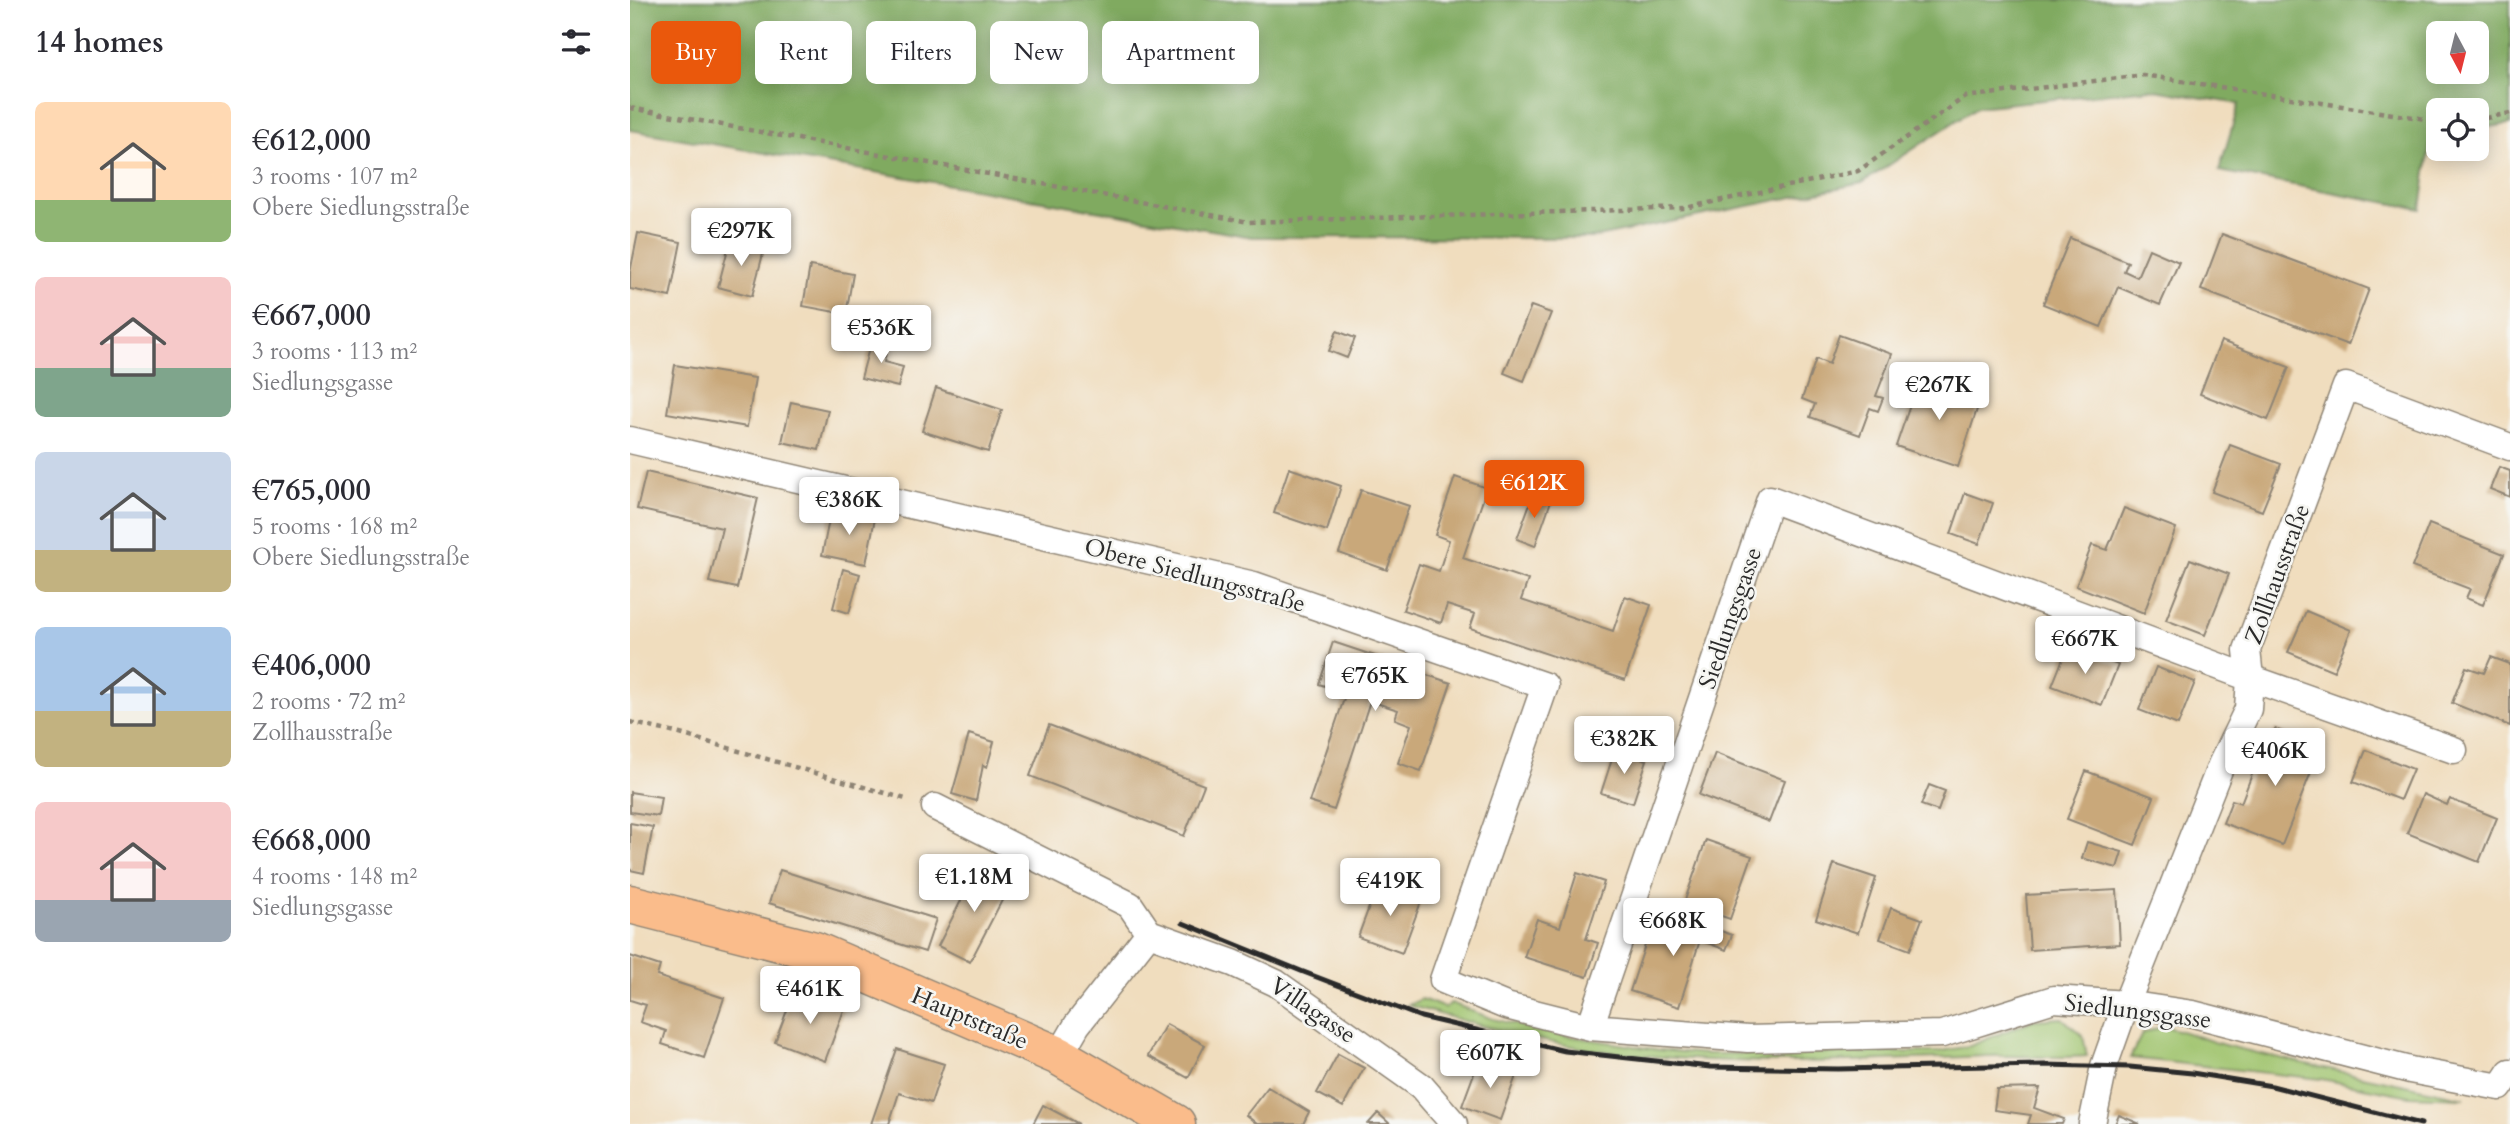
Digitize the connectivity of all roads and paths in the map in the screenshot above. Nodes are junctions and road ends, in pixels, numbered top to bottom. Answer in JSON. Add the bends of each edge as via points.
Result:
{"nodes":[{"id":1,"x":630,"y":108,"type":"edge"},
{"id":2,"x":2510,"y":113,"type":"edge"},
{"id":3,"x":2489,"y":117,"type":"edge"},
{"id":4,"x":2426,"y":119,"type":"edge"},
{"id":5,"x":630,"y":440,"type":"edge"},
{"id":6,"x":2510,"y":447,"type":"edge"},
{"id":7,"x":2250,"y":678,"type":"junction"},
{"id":8,"x":630,"y":723,"type":"edge"},
{"id":9,"x":2454,"y":750,"type":"dead end"},
{"id":10,"x":935,"y":807,"type":"joint"},
{"id":11,"x":630,"y":904,"type":"edge"},
{"id":12,"x":1149,"y":933,"type":"junction"},
{"id":13,"x":2126,"y":1004,"type":"junction"},
{"id":14,"x":1590,"y":1027,"type":"junction"},
{"id":15,"x":1059,"y":1056,"type":"junction"},
{"id":16,"x":2505,"y":1079,"type":"edge"},
{"id":17,"x":1176,"y":1124,"type":"edge"},
{"id":18,"x":1454,"y":1124,"type":"edge"},
{"id":19,"x":2092,"y":1124,"type":"edge"}],
"edges":[{"from":1,"to":4,"type":"path","via":[[1249,222],[1685,208],[1858,171],[1965,97],[2143,75]]},
{"from":2,"to":3,"type":"path"},
{"from":5,"to":14,"type":"street","name":"Obere Siedlungsstraße","via":[[1254,586],[1545,685],[1443,980],[1506,1006]]},
{"from":6,"to":7,"type":"street","name":"Zollhausstraße","via":[[2346,386],[2247,650]]},
{"from":7,"to":9,"type":"street","name":"Siedlungsgasse"},
{"from":7,"to":13,"type":"street","name":"Zollhausstraße","via":[[2248,709],[2221,765]]},
{"from":7,"to":14,"type":"street","name":"Siedlungsgasse","via":[[1770,499]]},
{"from":8,"to":10,"type":"path"},
{"from":10,"to":12,"type":"street","via":[[1130,905]]},
{"from":11,"to":15,"type":"main road","name":"Hauptstraße","via":[[815,951]]},
{"from":12,"to":15,"type":"street"},
{"from":12,"to":18,"type":"street","name":"Villagasse","via":[[1276,983],[1421,1086]]},
{"from":13,"to":14,"type":"street","name":"Siedlungsgasse","via":[[2054,999],[1942,1034],[1748,1039]]},
{"from":13,"to":16,"type":"street","name":"Siedlungsgasse","via":[[2193,1014],[2410,1070]]},
{"from":13,"to":19,"type":"street","name":"Zollhausstraße","via":[[2104,1066]]},
{"from":15,"to":17,"type":"main road","name":"Hauptstraße"}]}
